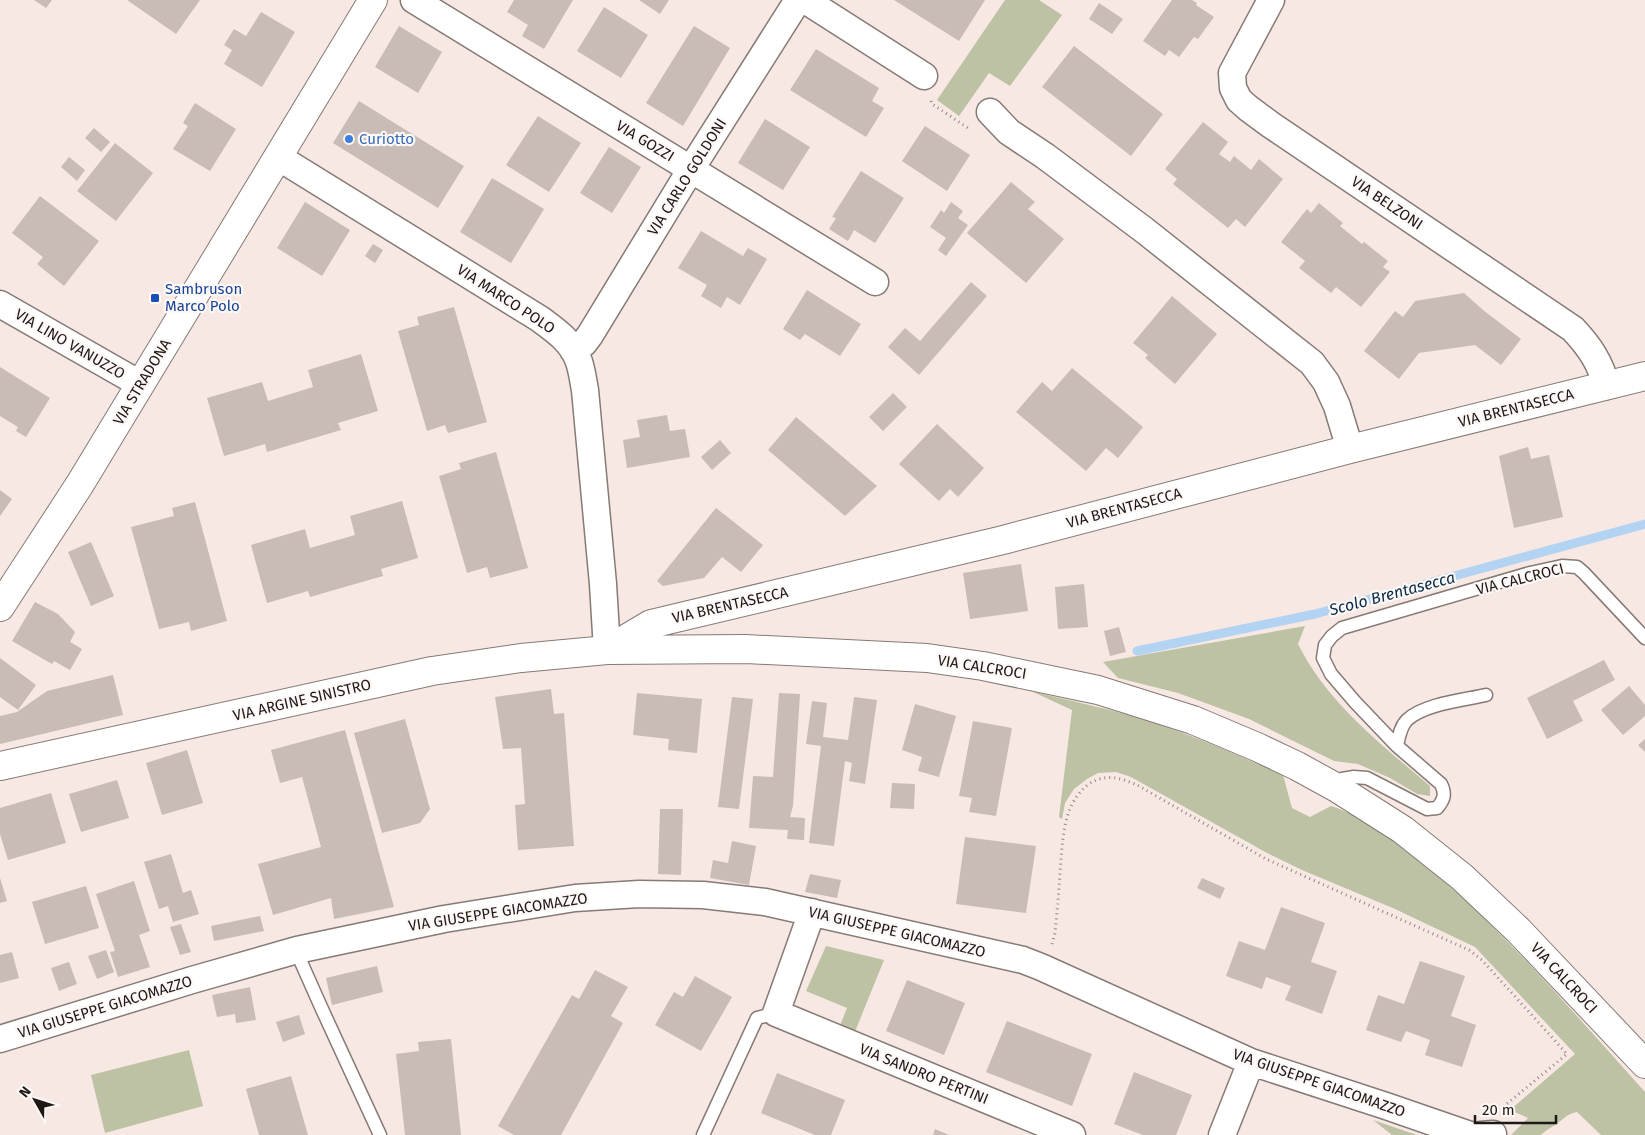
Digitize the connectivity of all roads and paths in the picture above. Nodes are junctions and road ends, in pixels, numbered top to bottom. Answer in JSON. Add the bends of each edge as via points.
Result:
{"nodes":[{"id":1,"x":373,"y":0,"type":"edge"},
{"id":2,"x":414,"y":0,"type":"edge"},
{"id":3,"x":798,"y":0,"type":"edge"},
{"id":4,"x":805,"y":0,"type":"edge"},
{"id":5,"x":1271,"y":0,"type":"edge"},
{"id":6,"x":924,"y":76,"type":"dead end"},
{"id":7,"x":990,"y":112,"type":"dead end"},
{"id":8,"x":278,"y":157,"type":"junction"},
{"id":9,"x":691,"y":169,"type":"junction"},
{"id":10,"x":875,"y":282,"type":"dead end"},
{"id":11,"x":0,"y":304,"type":"edge"},
{"id":12,"x":573,"y":350,"type":"junction"},
{"id":13,"x":1645,"y":376,"type":"edge"},
{"id":14,"x":140,"y":384,"type":"junction"},
{"id":15,"x":1606,"y":386,"type":"junction"},
{"id":16,"x":1350,"y":449,"type":"junction"},
{"id":17,"x":0,"y":607,"type":"edge"},
{"id":18,"x":1645,"y":638,"type":"edge"},
{"id":19,"x":607,"y":650,"type":"junction"},
{"id":20,"x":1486,"y":694,"type":"dead end"},
{"id":21,"x":1397,"y":746,"type":"junction"},
{"id":22,"x":0,"y":766,"type":"edge"},
{"id":23,"x":1337,"y":788,"type":"junction"},
{"id":24,"x":812,"y":912,"type":"junction"},
{"id":25,"x":1050,"y":949,"type":"dead end"},
{"id":26,"x":297,"y":950,"type":"junction"},
{"id":27,"x":776,"y":1013,"type":"junction"},
{"id":28,"x":0,"y":1039,"type":"edge"},
{"id":29,"x":1251,"y":1062,"type":"junction"},
{"id":30,"x":1645,"y":1063,"type":"edge"},
{"id":31,"x":1503,"y":1107,"type":"dead end"},
{"id":32,"x":380,"y":1135,"type":"edge"},
{"id":33,"x":703,"y":1135,"type":"edge"},
{"id":34,"x":1072,"y":1135,"type":"edge"},
{"id":35,"x":1222,"y":1135,"type":"edge"},
{"id":36,"x":1481,"y":1135,"type":"edge"}],
"edges":[{"from":1,"to":8,"type":"main road","name":"VIA STRADONA"},
{"from":2,"to":9,"type":"street","name":"VIA GOZZI"},
{"from":3,"to":9,"type":"street","name":"VIA CARLO GOLDONI"},
{"from":4,"to":6,"type":"street"},
{"from":5,"to":15,"type":"street","name":"VIA BELZONI","via":[[1232,73],[1233,88],[1239,100],[1271,125],[1573,329],[1596,358]]},
{"from":7,"to":16,"type":"street","via":[[1009,132],[1144,230],[1312,363],[1326,382],[1337,406]]},
{"from":8,"to":12,"type":"street","name":"VIA MARCO POLO","via":[[540,319],[562,336]]},
{"from":8,"to":14,"type":"main road","name":"VIA STRADONA"},
{"from":9,"to":10,"type":"street","name":"VIA GOZZI"},
{"from":9,"to":12,"type":"street","name":"VIA CARLO GOLDONI","via":[[590,335]]},
{"from":11,"to":14,"type":"street","name":"VIA LINO VANUZZO"},
{"from":12,"to":19,"type":"street","name":"VIA MARCO POLO","via":[[585,390],[604,584]]},
{"from":13,"to":15,"type":"main road","name":"VIA BRENTASECCA"},
{"from":14,"to":17,"type":"main road","name":"VIA STRADONA"},
{"from":15,"to":16,"type":"main road","name":"VIA BRENTASECCA"},
{"from":16,"to":19,"type":"main road","name":"VIA BRENTASECCA","via":[[1003,540],[651,624]]},
{"from":18,"to":21,"type":"lane","name":"VIA CALCROCI","via":[[1584,573],[1577,567],[1562,566],[1342,628],[1325,646],[1323,658],[1343,688]]},
{"from":19,"to":22,"type":"main road","name":"VIA ARGINE SINISTRO","via":[[432,671]]},
{"from":19,"to":23,"type":"main road","name":"VIA CALCROCI","via":[[756,649],[927,658],[983,666],[1098,690],[1193,720],[1257,747]]},
{"from":20,"to":21,"type":"lane","via":[[1427,709],[1407,720],[1400,731]]},
{"from":21,"to":23,"type":"lane","name":"VIA CALCROCI","via":[[1441,784],[1445,792],[1443,802],[1437,808],[1427,808],[1367,778],[1342,779]]},
{"from":23,"to":30,"type":"main road","name":"VIA CALCROCI","via":[[1403,830],[1462,876]]},
{"from":24,"to":26,"type":"street","name":"VIA GIUSEPPE GIACOMAZZO","via":[[765,902],[703,895],[575,898],[444,918]]},
{"from":24,"to":27,"type":"street"},
{"from":24,"to":29,"type":"street","name":"VIA GIUSEPPE GIACOMAZZO","via":[[1023,960]]},
{"from":25,"to":31,"type":"path","via":[[1055,933],[1062,848],[1072,802],[1080,790],[1093,781],[1109,776],[1123,778],[1266,859],[1469,950],[1482,960],[1567,1054]]},
{"from":26,"to":28,"type":"street","name":"VIA GIUSEPPE GIACOMAZZO"},
{"from":26,"to":32,"type":"lane"},
{"from":27,"to":33,"type":"lane","via":[[757,1018]]},
{"from":27,"to":34,"type":"street","name":"VIA SANDRO PERTINI"},
{"from":29,"to":35,"type":"street"},
{"from":29,"to":36,"type":"street","name":"VIA GIUSEPPE GIACOMAZZO"}]}
